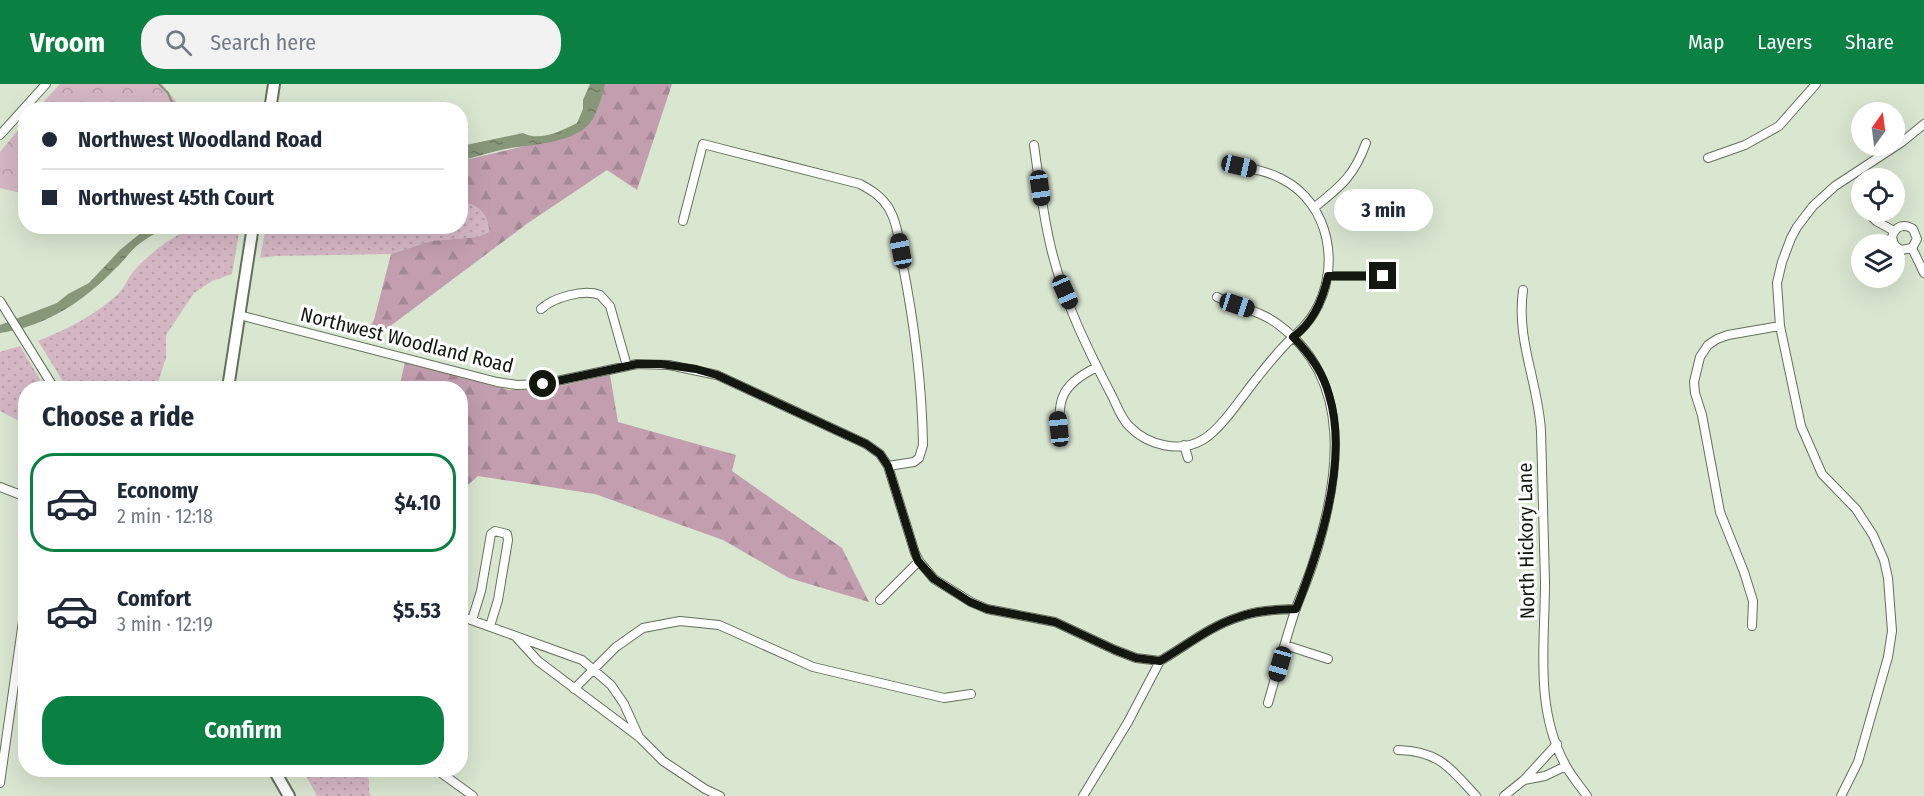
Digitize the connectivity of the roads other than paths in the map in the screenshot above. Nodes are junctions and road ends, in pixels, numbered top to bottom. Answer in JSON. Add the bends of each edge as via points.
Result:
{"nodes":[{"id":1,"x":46,"y":84,"type":"edge"},
{"id":2,"x":274,"y":84,"type":"edge"},
{"id":3,"x":1816,"y":84,"type":"edge"},
{"id":4,"x":30,"y":102,"type":"edge"},
{"id":5,"x":271,"y":102,"type":"edge"},
{"id":6,"x":18,"y":115,"type":"edge"},
{"id":7,"x":1924,"y":124,"type":"edge"},
{"id":8,"x":0,"y":135,"type":"edge"},
{"id":9,"x":1366,"y":143,"type":"dead end"},
{"id":10,"x":1034,"y":145,"type":"dead end"},
{"id":11,"x":1708,"y":158,"type":"dead end"},
{"id":12,"x":1239,"y":166,"type":"dead end"},
{"id":13,"x":1314,"y":207,"type":"junction"},
{"id":14,"x":683,"y":221,"type":"dead end"},
{"id":15,"x":1878,"y":222,"type":"edge"},
{"id":16,"x":1894,"y":231,"type":"junction"},
{"id":17,"x":251,"y":234,"type":"edge"},
{"id":18,"x":1893,"y":234,"type":"edge"},
{"id":19,"x":1912,"y":248,"type":"junction"},
{"id":20,"x":1905,"y":249,"type":"edge"},
{"id":21,"x":1924,"y":273,"type":"edge"},
{"id":22,"x":1328,"y":276,"type":"junction"},
{"id":23,"x":1383,"y":276,"type":"dead end"},
{"id":24,"x":1522,"y":290,"type":"dead end"},
{"id":25,"x":1217,"y":297,"type":"dead end"},
{"id":26,"x":0,"y":301,"type":"edge"},
{"id":27,"x":542,"y":309,"type":"dead end"},
{"id":28,"x":239,"y":315,"type":"junction"},
{"id":29,"x":1780,"y":326,"type":"junction"},
{"id":30,"x":1293,"y":337,"type":"junction"},
{"id":31,"x":627,"y":366,"type":"junction"},
{"id":32,"x":1097,"y":367,"type":"junction"},
{"id":33,"x":50,"y":381,"type":"edge"},
{"id":34,"x":229,"y":381,"type":"edge"},
{"id":35,"x":1061,"y":441,"type":"dead end"},
{"id":36,"x":1184,"y":445,"type":"junction"},
{"id":37,"x":1188,"y":458,"type":"dead end"},
{"id":38,"x":888,"y":466,"type":"junction"},
{"id":39,"x":0,"y":487,"type":"edge"},
{"id":40,"x":18,"y":494,"type":"edge"},
{"id":41,"x":918,"y":561,"type":"junction"},
{"id":42,"x":880,"y":600,"type":"dead end"},
{"id":43,"x":1296,"y":609,"type":"junction"},
{"id":44,"x":468,"y":619,"type":"edge"},
{"id":45,"x":472,"y":620,"type":"junction"},
{"id":46,"x":490,"y":626,"type":"junction"},
{"id":47,"x":1752,"y":626,"type":"dead end"},
{"id":48,"x":516,"y":637,"type":"junction"},
{"id":49,"x":1286,"y":645,"type":"junction"},
{"id":50,"x":18,"y":655,"type":"edge"},
{"id":51,"x":1328,"y":659,"type":"dead end"},
{"id":52,"x":1160,"y":661,"type":"junction"},
{"id":53,"x":593,"y":670,"type":"junction"},
{"id":54,"x":574,"y":689,"type":"junction"},
{"id":55,"x":971,"y":694,"type":"dead end"},
{"id":56,"x":1268,"y":703,"type":"dead end"},
{"id":57,"x":639,"y":737,"type":"junction"},
{"id":58,"x":1557,"y":744,"type":"junction"},
{"id":59,"x":1398,"y":750,"type":"dead end"},
{"id":60,"x":1566,"y":766,"type":"junction"},
{"id":61,"x":1,"y":772,"type":"edge"},
{"id":62,"x":278,"y":777,"type":"edge"},
{"id":63,"x":447,"y":777,"type":"edge"},
{"id":64,"x":1524,"y":780,"type":"junction"},
{"id":65,"x":0,"y":783,"type":"edge"},
{"id":66,"x":289,"y":796,"type":"edge"},
{"id":67,"x":473,"y":796,"type":"edge"},
{"id":68,"x":720,"y":796,"type":"edge"},
{"id":69,"x":1083,"y":796,"type":"edge"},
{"id":70,"x":1476,"y":796,"type":"edge"},
{"id":71,"x":1503,"y":796,"type":"edge"},
{"id":72,"x":1587,"y":796,"type":"edge"},
{"id":73,"x":1841,"y":796,"type":"edge"}],
"edges":[{"from":1,"to":4,"type":"street"},
{"from":2,"to":5,"type":"main road"},
{"from":3,"to":11,"type":"street","via":[[1779,126],[1745,145]]},
{"from":6,"to":8,"type":"street"},
{"from":7,"to":29,"type":"street","via":[[1835,186],[1806,213],[1791,238],[1778,274]]},
{"from":9,"to":13,"type":"street","via":[[1351,176]]},
{"from":10,"to":32,"type":"street","via":[[1052,254]]},
{"from":12,"to":13,"type":"street","via":[[1284,180]]},
{"from":13,"to":22,"type":"street","via":[[1325,233]]},
{"from":14,"to":38,"type":"street","via":[[703,144],[860,184],[875,192],[887,206],[895,221],[908,286],[923,445],[914,462]]},
{"from":15,"to":16,"type":"street"},
{"from":16,"to":18,"type":"street"},
{"from":16,"to":19,"type":"street","via":[[1903,225],[1913,229],[1917,239]]},
{"from":17,"to":28,"type":"main road"},
{"from":19,"to":20,"type":"street"},
{"from":19,"to":21,"type":"street"},
{"from":22,"to":23,"type":"street"},
{"from":22,"to":30,"type":"street","via":[[1318,305]]},
{"from":24,"to":58,"type":"street","name":"North Hickory Lane","via":[[1520,324],[1540,406],[1544,700]]},
{"from":25,"to":30,"type":"street","via":[[1267,316]]},
{"from":26,"to":33,"type":"street"},
{"from":27,"to":31,"type":"street","via":[[554,300],[586,293],[600,295],[610,306]]},
{"from":28,"to":31,"type":"street","name":"Northwest Woodland Road","via":[[517,385],[543,384]]},
{"from":28,"to":34,"type":"main road"},
{"from":29,"to":47,"type":"street","via":[[1728,335],[1708,345],[1700,357],[1694,382],[1720,512],[1753,601]]},
{"from":29,"to":73,"type":"street","via":[[1805,436],[1822,474],[1856,509],[1873,535],[1888,578],[1892,631],[1888,657],[1858,762]]},
{"from":30,"to":36,"type":"street","via":[[1214,432]]},
{"from":30,"to":43,"type":"street","via":[[1324,380],[1335,434],[1326,514],[1315,559]]},
{"from":31,"to":38,"type":"street","name":"Northwest Woodland Road","via":[[661,364],[717,375],[866,444]]},
{"from":32,"to":35,"type":"street","via":[[1067,387],[1058,417]]},
{"from":32,"to":36,"type":"street","via":[[1128,425],[1155,443]]},
{"from":36,"to":37,"type":"street"},
{"from":38,"to":41,"type":"street","name":"Northwest Woodland Road"},
{"from":39,"to":40,"type":"street"},
{"from":41,"to":42,"type":"street"},
{"from":41,"to":52,"type":"street","name":"Northwest Woodland Road","via":[[934,579],[970,602],[1055,622],[1136,658]]},
{"from":43,"to":49,"type":"street"},
{"from":43,"to":52,"type":"street","via":[[1240,616],[1207,631]]},
{"from":44,"to":45,"type":"street"},
{"from":45,"to":46,"type":"street"},
{"from":45,"to":46,"type":"street","via":[[491,534],[502,531],[508,540]]},
{"from":46,"to":48,"type":"street"},
{"from":48,"to":53,"type":"street","via":[[582,660]]},
{"from":48,"to":54,"type":"street","via":[[538,661]]},
{"from":49,"to":51,"type":"street"},
{"from":49,"to":56,"type":"street"},
{"from":50,"to":61,"type":"street"},
{"from":52,"to":69,"type":"street"},
{"from":53,"to":54,"type":"street"},
{"from":53,"to":55,"type":"street","via":[[643,628],[680,621],[719,625],[813,667],[944,698]]},
{"from":53,"to":57,"type":"street","via":[[611,685]]},
{"from":54,"to":57,"type":"street"},
{"from":57,"to":68,"type":"street","via":[[663,761]]},
{"from":58,"to":60,"type":"street","name":"North Hickory Lane"},
{"from":58,"to":64,"type":"street"},
{"from":59,"to":70,"type":"street","via":[[1426,753],[1446,764]]},
{"from":60,"to":64,"type":"street"},
{"from":60,"to":72,"type":"street","name":"North Hickory Lane"},
{"from":61,"to":65,"type":"street"},
{"from":62,"to":66,"type":"main road"},
{"from":63,"to":67,"type":"street"},
{"from":64,"to":71,"type":"street"}]}
